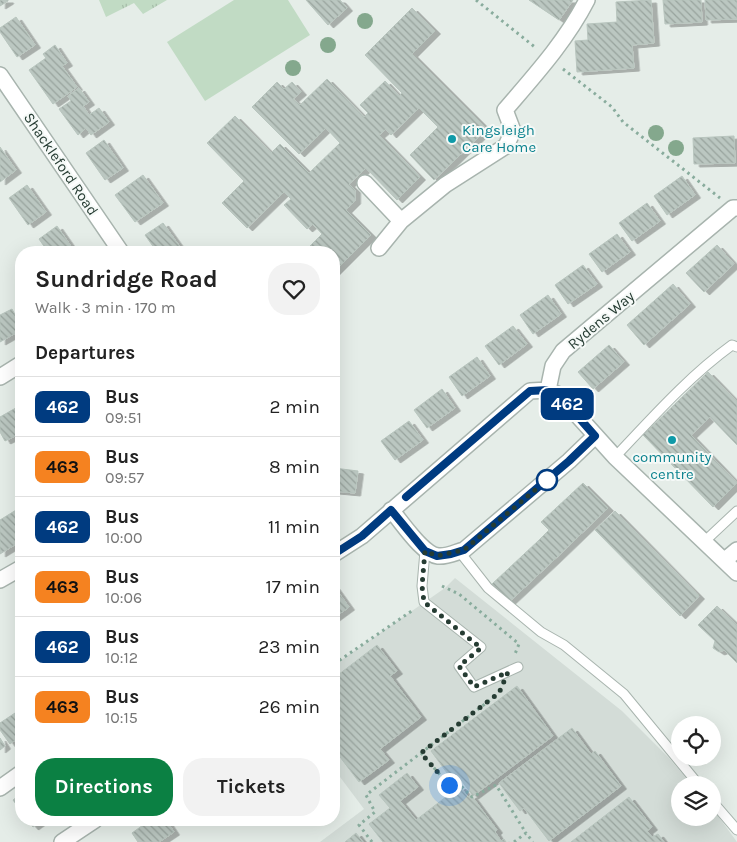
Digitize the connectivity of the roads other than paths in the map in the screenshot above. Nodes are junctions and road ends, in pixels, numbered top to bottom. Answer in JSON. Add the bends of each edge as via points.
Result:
{"nodes":[{"id":1,"x":587,"y":0,"type":"edge"},
{"id":2,"x":0,"y":75,"type":"edge"},
{"id":3,"x":365,"y":183,"type":"dead end"},
{"id":4,"x":735,"y":208,"type":"edge"},
{"id":5,"x":401,"y":221,"type":"junction"},
{"id":6,"x":117,"y":246,"type":"edge"},
{"id":7,"x":379,"y":248,"type":"dead end"},
{"id":8,"x":737,"y":347,"type":"edge"},
{"id":9,"x":15,"y":368,"type":"edge"},
{"id":10,"x":0,"y":377,"type":"edge"},
{"id":11,"x":548,"y":390,"type":"junction"},
{"id":12,"x":595,"y":436,"type":"junction"},
{"id":13,"x":615,"y":457,"type":"junction"},
{"id":14,"x":391,"y":510,"type":"junction"},
{"id":15,"x":737,"y":511,"type":"edge"},
{"id":16,"x":705,"y":541,"type":"junction"},
{"id":17,"x":340,"y":550,"type":"edge"},
{"id":18,"x":737,"y":550,"type":"edge"},
{"id":19,"x":425,"y":551,"type":"junction"},
{"id":20,"x":459,"y":551,"type":"junction"},
{"id":21,"x":725,"y":560,"type":"junction"},
{"id":22,"x":15,"y":571,"type":"edge"},
{"id":23,"x":737,"y":572,"type":"edge"},
{"id":24,"x":0,"y":580,"type":"edge"},
{"id":25,"x":518,"y":667,"type":"dead end"},
{"id":26,"x":692,"y":776,"type":"edge"},
{"id":27,"x":15,"y":777,"type":"edge"},
{"id":28,"x":0,"y":788,"type":"edge"},
{"id":29,"x":721,"y":811,"type":"edge"},
{"id":30,"x":86,"y":826,"type":"edge"},
{"id":31,"x":737,"y":830,"type":"edge"},
{"id":32,"x":62,"y":842,"type":"edge"}],
"edges":[{"from":1,"to":5,"type":"street","via":[[576,22],[505,110],[513,131],[506,146],[445,185]]},
{"from":2,"to":6,"type":"street","name":"Shackleford Road"},
{"from":3,"to":5,"type":"street"},
{"from":4,"to":11,"type":"street","name":"Rydens Way","via":[[563,351],[553,366]]},
{"from":5,"to":7,"type":"street"},
{"from":8,"to":13,"type":"lane","via":[[732,345],[715,357],[673,395]]},
{"from":9,"to":10,"type":"street"},
{"from":11,"to":12,"type":"street","via":[[559,395]]},
{"from":11,"to":14,"type":"street","via":[[530,391]]},
{"from":12,"to":13,"type":"street"},
{"from":12,"to":20,"type":"street"},
{"from":13,"to":16,"type":"street"},
{"from":14,"to":17,"type":"street"},
{"from":14,"to":19,"type":"street"},
{"from":15,"to":16,"type":"lane"},
{"from":16,"to":21,"type":"street"},
{"from":18,"to":21,"type":"street"},
{"from":19,"to":20,"type":"street","via":[[437,556]]},
{"from":19,"to":25,"type":"lane","via":[[424,602],[481,648],[459,666],[474,687]]},
{"from":20,"to":26,"type":"lane","via":[[488,588],[624,694]]},
{"from":21,"to":23,"type":"street"},
{"from":22,"to":24,"type":"street"},
{"from":27,"to":28,"type":"street"},
{"from":29,"to":31,"type":"lane"},
{"from":30,"to":32,"type":"street"}]}
